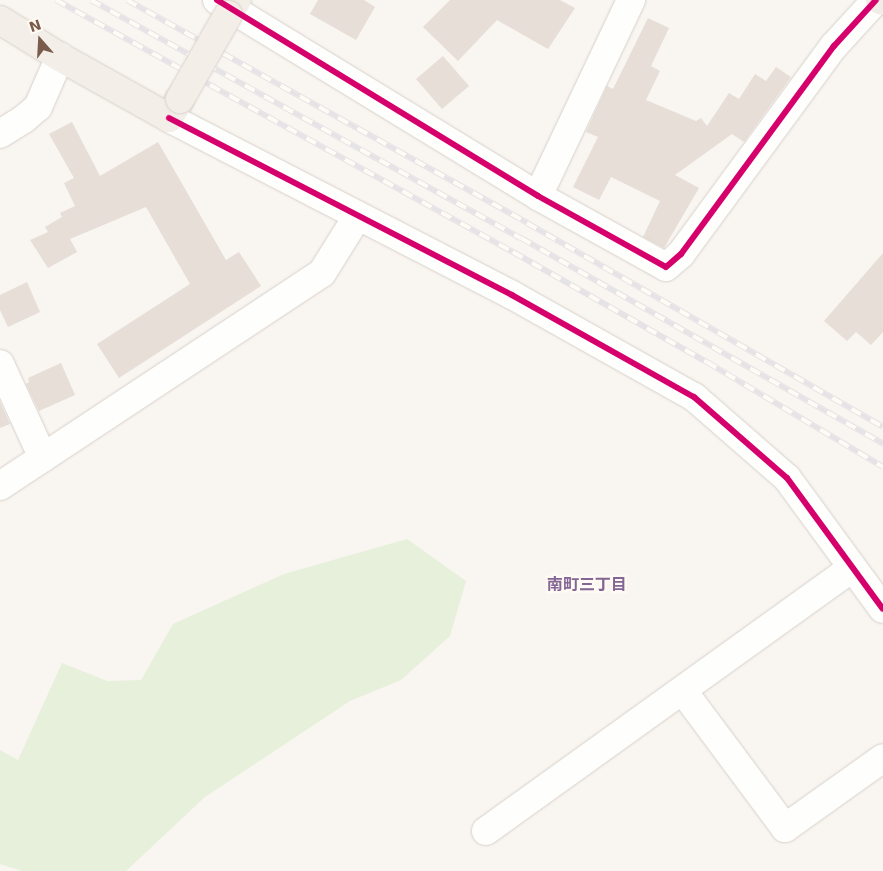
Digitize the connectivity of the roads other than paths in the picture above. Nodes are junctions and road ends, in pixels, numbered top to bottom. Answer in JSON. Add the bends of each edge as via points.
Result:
{"nodes":[{"id":1,"x":631,"y":0,"type":"edge"},
{"id":2,"x":876,"y":0,"type":"edge"},
{"id":3,"x":228,"y":6,"type":"edge"},
{"id":4,"x":0,"y":20,"type":"edge"},
{"id":5,"x":60,"y":57,"type":"junction"},
{"id":6,"x":174,"y":109,"type":"junction"},
{"id":7,"x":0,"y":134,"type":"edge"},
{"id":8,"x":538,"y":196,"type":"junction"},
{"id":9,"x":357,"y":216,"type":"junction"},
{"id":10,"x":0,"y":364,"type":"edge"},
{"id":11,"x":43,"y":458,"type":"junction"},
{"id":12,"x":0,"y":486,"type":"edge"},
{"id":13,"x":852,"y":568,"type":"junction"},
{"id":14,"x":883,"y":609,"type":"edge"},
{"id":15,"x":683,"y":691,"type":"junction"},
{"id":16,"x":883,"y":758,"type":"edge"},
{"id":17,"x":486,"y":831,"type":"dead end"}],
"edges":[{"from":1,"to":8,"type":"street"},
{"from":2,"to":8,"type":"street","via":[[834,46],[681,254],[666,267]]},
{"from":3,"to":6,"type":"main road","bridge":true},
{"from":3,"to":8,"type":"street"},
{"from":4,"to":5,"type":"main road"},
{"from":5,"to":6,"type":"main road"},
{"from":5,"to":7,"type":"street","via":[[38,107]]},
{"from":6,"to":9,"type":"street"},
{"from":9,"to":11,"type":"street","via":[[322,273]]},
{"from":9,"to":13,"type":"street","via":[[512,294],[694,397],[787,478]]},
{"from":10,"to":11,"type":"street"},
{"from":11,"to":12,"type":"street"},
{"from":13,"to":14,"type":"street"},
{"from":13,"to":15,"type":"street"},
{"from":15,"to":16,"type":"street","via":[[785,828]]},
{"from":15,"to":17,"type":"street"}]}
